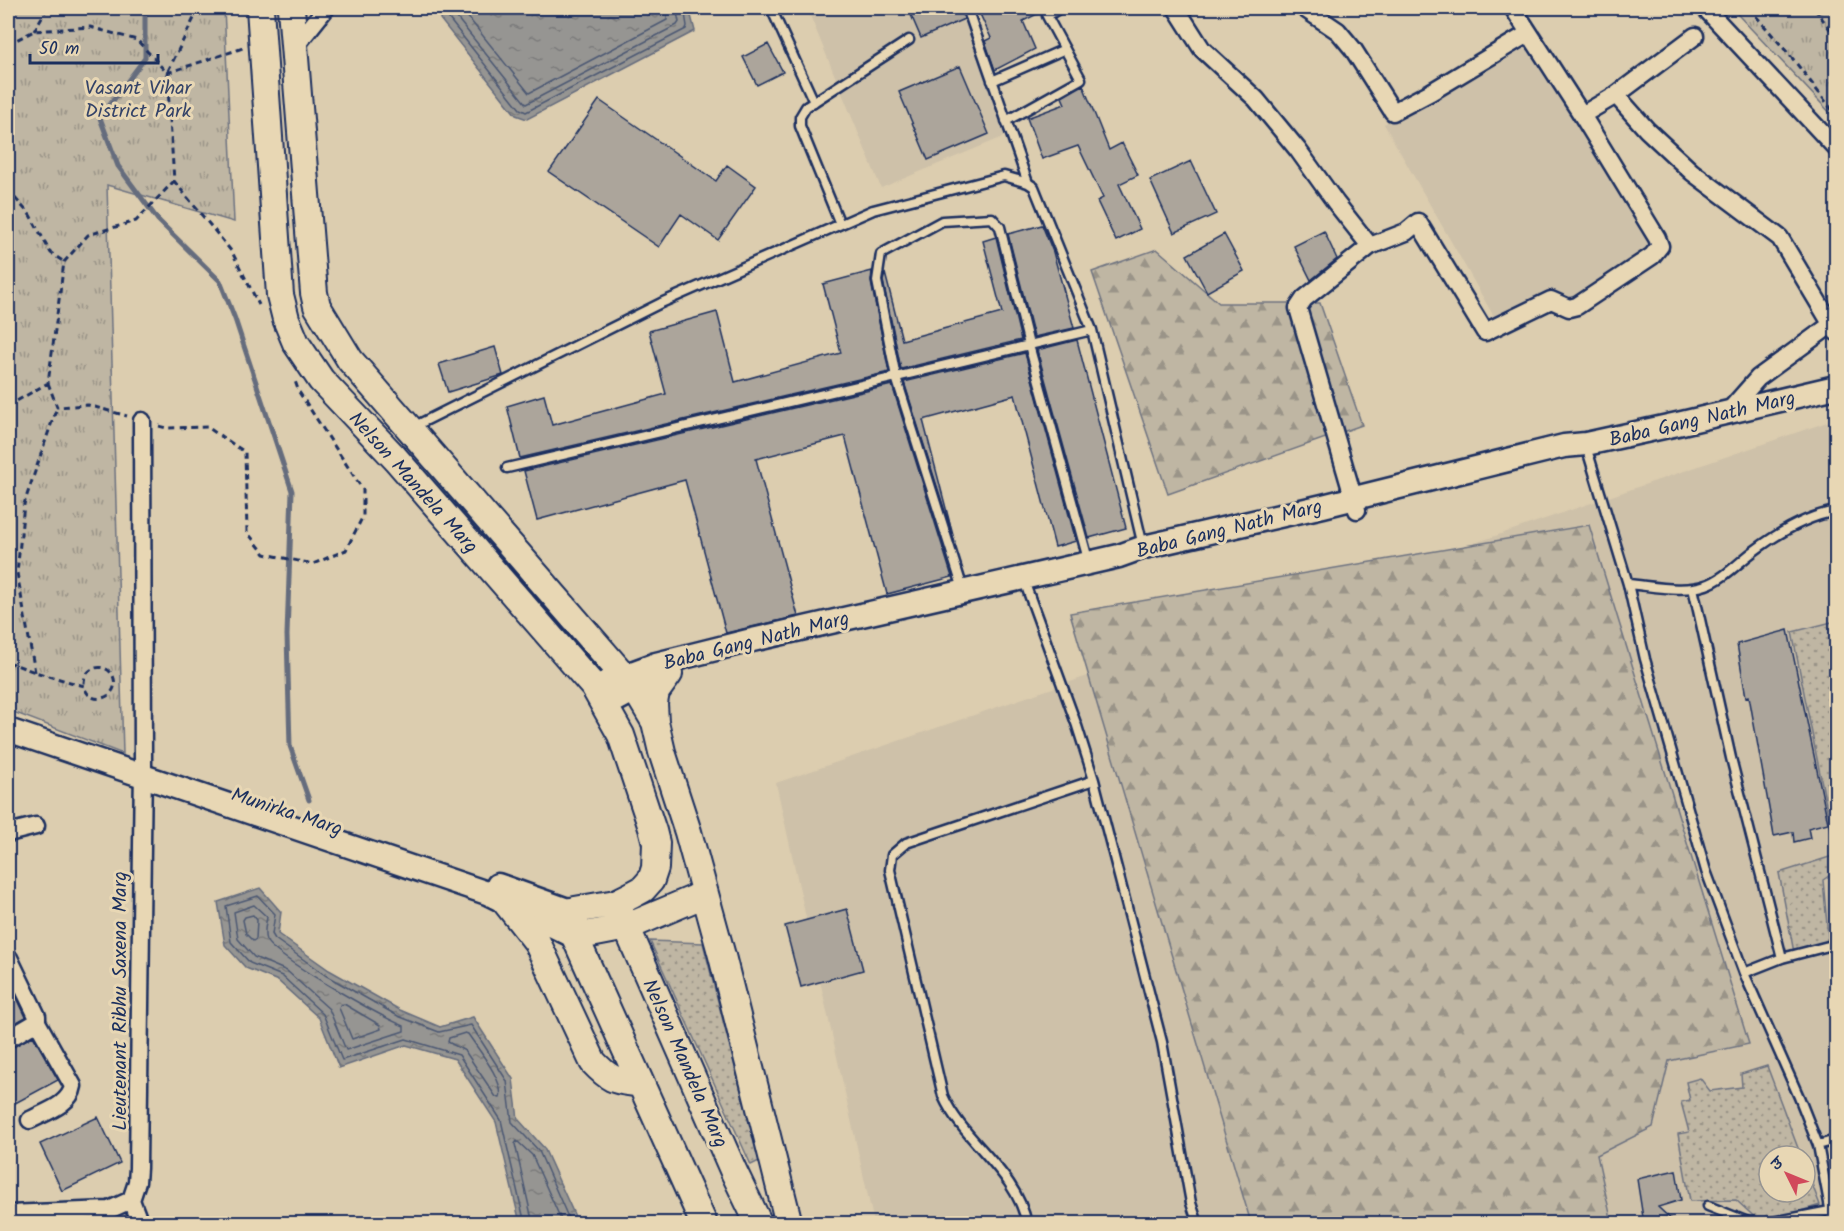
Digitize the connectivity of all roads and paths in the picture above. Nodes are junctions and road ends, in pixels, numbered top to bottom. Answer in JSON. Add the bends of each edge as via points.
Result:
{"nodes":[{"id":1,"x":47,"y":8,"type":"edge"},
{"id":2,"x":199,"y":8,"type":"edge"},
{"id":3,"x":260,"y":8,"type":"edge"},
{"id":4,"x":291,"y":8,"type":"edge"},
{"id":5,"x":326,"y":8,"type":"edge"},
{"id":6,"x":771,"y":8,"type":"edge"},
{"id":7,"x":967,"y":8,"type":"edge"},
{"id":8,"x":1060,"y":8,"type":"edge"},
{"id":9,"x":1176,"y":8,"type":"edge"},
{"id":10,"x":1304,"y":8,"type":"edge"},
{"id":11,"x":1513,"y":8,"type":"edge"},
{"id":12,"x":1705,"y":8,"type":"edge"},
{"id":13,"x":1749,"y":8,"type":"edge"},
{"id":14,"x":1814,"y":8,"type":"edge"},
{"id":15,"x":1827,"y":8,"type":"edge"},
{"id":16,"x":1817,"y":14,"type":"junction"},
{"id":17,"x":34,"y":31,"type":"junction"},
{"id":18,"x":1529,"y":33,"type":"junction"},
{"id":19,"x":1695,"y":36,"type":"dead end"},
{"id":20,"x":1836,"y":37,"type":"edge"},
{"id":21,"x":909,"y":40,"type":"dead end"},
{"id":22,"x":262,"y":42,"type":"junction"},
{"id":23,"x":8,"y":45,"type":"edge"},
{"id":24,"x":294,"y":48,"type":"junction"},
{"id":25,"x":1065,"y":49,"type":"junction"},
{"id":26,"x":168,"y":73,"type":"junction"},
{"id":27,"x":992,"y":81,"type":"junction"},
{"id":28,"x":1616,"y":95,"type":"junction"},
{"id":29,"x":814,"y":102,"type":"junction"},
{"id":30,"x":1582,"y":115,"type":"junction"},
{"id":31,"x":1836,"y":115,"type":"edge"},
{"id":32,"x":1006,"y":121,"type":"junction"},
{"id":33,"x":1836,"y":148,"type":"edge"},
{"id":34,"x":174,"y":181,"type":"junction"},
{"id":35,"x":1028,"y":183,"type":"junction"},
{"id":36,"x":8,"y":190,"type":"edge"},
{"id":37,"x":840,"y":224,"type":"junction"},
{"id":38,"x":1370,"y":246,"type":"junction"},
{"id":39,"x":64,"y":262,"type":"junction"},
{"id":40,"x":262,"y":309,"type":"dead end"},
{"id":41,"x":1834,"y":328,"type":"edge"},
{"id":42,"x":1092,"y":330,"type":"junction"},
{"id":43,"x":1029,"y":345,"type":"junction"},
{"id":44,"x":897,"y":378,"type":"junction"},
{"id":45,"x":295,"y":381,"type":"dead end"},
{"id":46,"x":48,"y":383,"type":"junction"},
{"id":47,"x":1836,"y":387,"type":"edge"},
{"id":48,"x":1836,"y":403,"type":"edge"},
{"id":49,"x":8,"y":406,"type":"edge"},
{"id":50,"x":57,"y":407,"type":"junction"},
{"id":51,"x":1728,"y":412,"type":"junction"},
{"id":52,"x":142,"y":421,"type":"junction"},
{"id":53,"x":410,"y":428,"type":"junction"},
{"id":54,"x":1588,"y":450,"type":"junction"},
{"id":55,"x":507,"y":468,"type":"dead end"},
{"id":56,"x":1355,"y":504,"type":"junction"},
{"id":57,"x":1836,"y":510,"type":"edge"},
{"id":58,"x":1086,"y":552,"type":"dead end"},
{"id":59,"x":1147,"y":553,"type":"junction"},
{"id":60,"x":1628,"y":584,"type":"junction"},
{"id":61,"x":1693,"y":588,"type":"junction"},
{"id":62,"x":1027,"y":589,"type":"junction"},
{"id":63,"x":964,"y":590,"type":"junction"},
{"id":64,"x":8,"y":662,"type":"edge"},
{"id":65,"x":35,"y":672,"type":"junction"},
{"id":66,"x":669,"y":674,"type":"junction"},
{"id":67,"x":630,"y":682,"type":"junction"},
{"id":68,"x":84,"y":686,"type":"junction"},
{"id":69,"x":600,"y":697,"type":"junction"},
{"id":70,"x":8,"y":719,"type":"edge"},
{"id":71,"x":655,"y":722,"type":"junction"},
{"id":72,"x":8,"y":730,"type":"edge"},
{"id":73,"x":143,"y":771,"type":"junction"},
{"id":74,"x":1094,"y":780,"type":"junction"},
{"id":75,"x":36,"y":826,"type":"dead end"},
{"id":76,"x":8,"y":833,"type":"edge"},
{"id":77,"x":705,"y":894,"type":"junction"},
{"id":78,"x":616,"y":903,"type":"junction"},
{"id":79,"x":510,"y":904,"type":"junction"},
{"id":80,"x":570,"y":909,"type":"junction"},
{"id":81,"x":627,"y":927,"type":"junction"},
{"id":82,"x":575,"y":937,"type":"junction"},
{"id":83,"x":1836,"y":945,"type":"edge"},
{"id":84,"x":9,"y":958,"type":"dead end"},
{"id":85,"x":1782,"y":958,"type":"junction"},
{"id":86,"x":1744,"y":973,"type":"junction"},
{"id":87,"x":37,"y":1022,"type":"junction"},
{"id":88,"x":8,"y":1040,"type":"edge"},
{"id":89,"x":641,"y":1084,"type":"junction"},
{"id":90,"x":30,"y":1120,"type":"dead end"},
{"id":91,"x":1836,"y":1140,"type":"edge"},
{"id":92,"x":1818,"y":1145,"type":"junction"},
{"id":93,"x":131,"y":1200,"type":"junction"},
{"id":94,"x":1708,"y":1206,"type":"dead end"},
{"id":95,"x":1830,"y":1211,"type":"junction"},
{"id":96,"x":8,"y":1214,"type":"edge"},
{"id":97,"x":140,"y":1224,"type":"edge"},
{"id":98,"x":704,"y":1224,"type":"edge"},
{"id":99,"x":759,"y":1224,"type":"edge"},
{"id":100,"x":789,"y":1224,"type":"edge"},
{"id":101,"x":1027,"y":1224,"type":"edge"},
{"id":102,"x":1198,"y":1224,"type":"edge"},
{"id":103,"x":1754,"y":1224,"type":"edge"},
{"id":104,"x":1762,"y":1224,"type":"edge"},
{"id":105,"x":1833,"y":1224,"type":"edge"}],
"edges":[{"from":1,"to":17,"type":"path"},
{"from":2,"to":26,"type":"path"},
{"from":3,"to":22,"type":"main road","name":"Nelson Mandela Marg"},
{"from":4,"to":24,"type":"main road","name":"Nelson Mandela Marg"},
{"from":5,"to":24,"type":"street"},
{"from":6,"to":29,"type":"lane"},
{"from":7,"to":27,"type":"lane"},
{"from":8,"to":25,"type":"lane","via":[[1047,16]]},
{"from":9,"to":38,"type":"street","via":[[1202,49],[1256,99]]},
{"from":10,"to":18,"type":"street","via":[[1338,31],[1393,112]]},
{"from":11,"to":18,"type":"street"},
{"from":12,"to":33,"type":"street"},
{"from":13,"to":31,"type":"path"},
{"from":14,"to":16,"type":"path"},
{"from":15,"to":16,"type":"path"},
{"from":16,"to":20,"type":"path"},
{"from":17,"to":23,"type":"path"},
{"from":17,"to":26,"type":"path","via":[[90,27],[138,40]]},
{"from":18,"to":30,"type":"street"},
{"from":19,"to":28,"type":"street"},
{"from":21,"to":29,"type":"lane"},
{"from":22,"to":26,"type":"path"},
{"from":22,"to":69,"type":"main road","name":"Nelson Mandela Marg","via":[[280,295],[296,343],[321,380],[394,458]]},
{"from":24,"to":53,"type":"main road","name":"Nelson Mandela Marg","via":[[317,306],[350,360]]},
{"from":25,"to":27,"type":"lane"},
{"from":25,"to":32,"type":"lane","via":[[1081,79]]},
{"from":26,"to":34,"type":"path"},
{"from":27,"to":32,"type":"lane"},
{"from":28,"to":30,"type":"street"},
{"from":28,"to":41,"type":"street","via":[[1692,172],[1780,238]]},
{"from":29,"to":37,"type":"lane","via":[[802,111],[800,126]]},
{"from":30,"to":38,"type":"street","via":[[1660,246],[1652,256],[1577,306],[1569,308],[1551,300],[1485,332],[1418,222]]},
{"from":32,"to":35,"type":"lane"},
{"from":34,"to":39,"type":"path","via":[[136,221],[88,235]]},
{"from":34,"to":40,"type":"path","via":[[232,252]]},
{"from":35,"to":37,"type":"lane","via":[[1004,176],[873,210]]},
{"from":35,"to":42,"type":"lane","via":[[1034,187]]},
{"from":36,"to":39,"type":"path","via":[[30,215],[51,253]]},
{"from":37,"to":53,"type":"lane","via":[[660,303]]},
{"from":38,"to":56,"type":"street","via":[[1298,305]]},
{"from":39,"to":46,"type":"path"},
{"from":41,"to":51,"type":"street","via":[[1758,378]]},
{"from":42,"to":43,"type":"lane"},
{"from":42,"to":59,"type":"lane"},
{"from":43,"to":44,"type":"lane"},
{"from":43,"to":44,"type":"lane","via":[[1000,227],[992,218],[942,221],[881,254],[877,281]]},
{"from":43,"to":58,"type":"lane"},
{"from":44,"to":55,"type":"lane"},
{"from":44,"to":63,"type":"lane"},
{"from":45,"to":52,"type":"path","via":[[363,490],[363,516],[346,550],[313,564],[265,554],[247,532],[245,452],[207,427],[167,428]]},
{"from":46,"to":49,"type":"path"},
{"from":46,"to":50,"type":"path"},
{"from":47,"to":51,"type":"street","name":"Baba Gang Nath Marg"},
{"from":48,"to":54,"type":"street","name":"Baba Gang Nath Marg","via":[[1677,438]]},
{"from":50,"to":52,"type":"path","via":[[88,405]]},
{"from":50,"to":65,"type":"path","via":[[24,504],[17,573]]},
{"from":51,"to":54,"type":"street","name":"Baba Gang Nath Marg"},
{"from":52,"to":73,"type":"street","name":"Lieutenant Ribhu Saxena Marg"},
{"from":53,"to":67,"type":"main road","name":"Nelson Mandela Marg"},
{"from":54,"to":56,"type":"street","name":"Baba Gang Nath Marg","via":[[1564,446],[1524,455]]},
{"from":54,"to":60,"type":"lane"},
{"from":56,"to":59,"type":"street","name":"Baba Gang Nath Marg"},
{"from":57,"to":61,"type":"lane","via":[[1783,532],[1719,579]]},
{"from":59,"to":62,"type":"street","name":"Baba Gang Nath Marg","via":[[1122,568]]},
{"from":59,"to":63,"type":"street","name":"Baba Gang Nath Marg"},
{"from":60,"to":61,"type":"lane"},
{"from":60,"to":86,"type":"lane","via":[[1645,659],[1706,871]]},
{"from":61,"to":85,"type":"lane"},
{"from":62,"to":66,"type":"street","name":"Baba Gang Nath Marg"},
{"from":62,"to":74,"type":"lane"},
{"from":63,"to":67,"type":"street","name":"Baba Gang Nath Marg","via":[[656,664]]},
{"from":64,"to":65,"type":"path"},
{"from":65,"to":68,"type":"path"},
{"from":66,"to":67,"type":"street","name":"Baba Gang Nath Marg"},
{"from":66,"to":71,"type":"main road","via":[[656,692]]},
{"from":67,"to":69,"type":"street"},
{"from":67,"to":71,"type":"main road","name":"Nelson Mandela Marg"},
{"from":68,"to":68,"type":"path","via":[[89,695],[99,699],[114,689],[115,680],[102,667],[85,675]]},
{"from":69,"to":78,"type":"main road","name":"Nelson Mandela Marg","via":[[621,735],[656,843],[651,880],[643,889]]},
{"from":70,"to":73,"type":"street","name":"Munirka Marg"},
{"from":71,"to":77,"type":"main road"},
{"from":72,"to":73,"type":"street","name":"Munirka Marg"},
{"from":73,"to":79,"type":"street","name":"Munirka Marg"},
{"from":73,"to":80,"type":"street","name":"Munirka Marg","via":[[355,834]]},
{"from":73,"to":93,"type":"street","name":"Lieutenant Ribhu Saxena Marg","via":[[138,1168]]},
{"from":74,"to":101,"type":"lane","via":[[906,843],[892,855],[890,870],[943,1096],[958,1125],[1010,1183],[1023,1206]]},
{"from":74,"to":102,"type":"lane","via":[[1162,1042]]},
{"from":75,"to":76,"type":"street"},
{"from":77,"to":81,"type":"main road"},
{"from":77,"to":100,"type":"main road"},
{"from":78,"to":80,"type":"main road","name":"Nelson Mandela Marg"},
{"from":78,"to":81,"type":"main road","name":"Nelson Mandela Marg"},
{"from":79,"to":82,"type":"street","name":"Munirka Marg"},
{"from":79,"to":89,"type":"main road","via":[[537,942],[593,1062],[606,1076]]},
{"from":80,"to":82,"type":"main road"},
{"from":81,"to":82,"type":"main road"},
{"from":81,"to":99,"type":"main road","name":"Nelson Mandela Marg"},
{"from":82,"to":89,"type":"main road"},
{"from":83,"to":85,"type":"lane"},
{"from":84,"to":87,"type":"street"},
{"from":85,"to":86,"type":"lane"},
{"from":86,"to":92,"type":"lane"},
{"from":87,"to":88,"type":"street"},
{"from":87,"to":90,"type":"street","via":[[73,1086],[66,1101]]},
{"from":89,"to":98,"type":"main road"},
{"from":91,"to":92,"type":"lane"},
{"from":92,"to":95,"type":"lane"},
{"from":93,"to":96,"type":"street","via":[[110,1210]]},
{"from":93,"to":97,"type":"street"},
{"from":94,"to":103,"type":"lane"},
{"from":95,"to":104,"type":"lane"},
{"from":95,"to":105,"type":"lane"}]}
